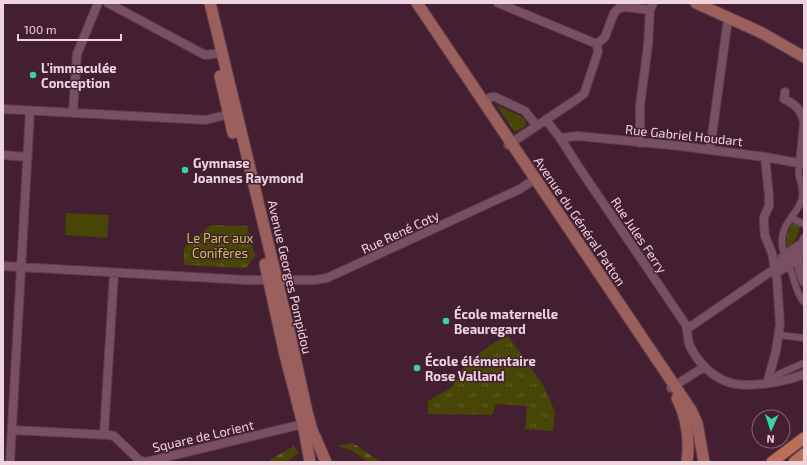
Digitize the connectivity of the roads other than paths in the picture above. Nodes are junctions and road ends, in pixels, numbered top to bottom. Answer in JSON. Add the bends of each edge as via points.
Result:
{"nodes":[{"id":1,"x":98,"y":3,"type":"edge"},
{"id":2,"x":108,"y":3,"type":"edge"},
{"id":3,"x":203,"y":3,"type":"edge"},
{"id":4,"x":210,"y":3,"type":"edge"},
{"id":5,"x":414,"y":3,"type":"edge"},
{"id":6,"x":417,"y":3,"type":"edge"},
{"id":7,"x":498,"y":3,"type":"edge"},
{"id":8,"x":696,"y":3,"type":"edge"},
{"id":9,"x":652,"y":7,"type":"edge"},
{"id":10,"x":729,"y":18,"type":"junction"},
{"id":11,"x":597,"y":44,"type":"junction"},
{"id":12,"x":219,"y":53,"type":"junction"},
{"id":13,"x":802,"y":57,"type":"edge"},
{"id":14,"x":785,"y":92,"type":"dead end"},
{"id":15,"x":483,"y":102,"type":"junction"},
{"id":16,"x":3,"y":109,"type":"edge"},
{"id":17,"x":30,"y":111,"type":"junction"},
{"id":18,"x":73,"y":112,"type":"junction"},
{"id":19,"x":232,"y":113,"type":"junction"},
{"id":20,"x":546,"y":120,"type":"junction"},
{"id":21,"x":537,"y":126,"type":"junction"},
{"id":22,"x":560,"y":138,"type":"junction"},
{"id":23,"x":640,"y":143,"type":"junction"},
{"id":24,"x":510,"y":144,"type":"junction"},
{"id":25,"x":710,"y":150,"type":"junction"},
{"id":26,"x":3,"y":156,"type":"edge"},
{"id":27,"x":28,"y":157,"type":"junction"},
{"id":28,"x":765,"y":157,"type":"junction"},
{"id":29,"x":802,"y":164,"type":"edge"},
{"id":30,"x":533,"y":180,"type":"junction"},
{"id":31,"x":802,"y":203,"type":"edge"},
{"id":32,"x":791,"y":218,"type":"junction"},
{"id":33,"x":804,"y":224,"type":"edge"},
{"id":34,"x":800,"y":252,"type":"edge"},
{"id":35,"x":787,"y":262,"type":"junction"},
{"id":36,"x":3,"y":266,"type":"edge"},
{"id":37,"x":22,"y":267,"type":"junction"},
{"id":38,"x":775,"y":269,"type":"junction"},
{"id":39,"x":114,"y":273,"type":"junction"},
{"id":40,"x":272,"y":281,"type":"junction"},
{"id":41,"x":804,"y":282,"type":"edge"},
{"id":42,"x":804,"y":302,"type":"edge"},
{"id":43,"x":687,"y":329,"type":"junction"},
{"id":44,"x":778,"y":335,"type":"junction"},
{"id":45,"x":804,"y":338,"type":"edge"},
{"id":46,"x":804,"y":363,"type":"edge"},
{"id":47,"x":704,"y":367,"type":"junction"},
{"id":48,"x":804,"y":374,"type":"edge"},
{"id":49,"x":768,"y":383,"type":"junction"},
{"id":50,"x":673,"y":387,"type":"junction"},
{"id":51,"x":306,"y":424,"type":"junction"},
{"id":52,"x":13,"y":430,"type":"junction"},
{"id":53,"x":104,"y":434,"type":"junction"},
{"id":54,"x":804,"y":438,"type":"edge"},
{"id":55,"x":804,"y":454,"type":"edge"},
{"id":56,"x":10,"y":462,"type":"edge"},
{"id":57,"x":310,"y":462,"type":"edge"},
{"id":58,"x":326,"y":462,"type":"edge"},
{"id":59,"x":687,"y":462,"type":"edge"},
{"id":60,"x":704,"y":462,"type":"edge"},
{"id":61,"x":772,"y":462,"type":"edge"},
{"id":62,"x":794,"y":462,"type":"edge"}],
"edges":[{"from":1,"to":18,"type":"street","via":[[77,54]]},
{"from":2,"to":12,"type":"street","via":[[205,55]]},
{"from":3,"to":12,"type":"main road","name":"Avenue Georges Pompidou"},
{"from":4,"to":12,"type":"main road","name":"Avenue Georges Pompidou"},
{"from":5,"to":24,"type":"main road","name":"Avenue du Général Patton"},
{"from":6,"to":15,"type":"main road","name":"Avenue du Général Patton"},
{"from":7,"to":11,"type":"street"},
{"from":8,"to":10,"type":"main road"},
{"from":9,"to":11,"type":"street","via":[[619,8],[614,13],[605,37]]},
{"from":9,"to":23,"type":"street","via":[[640,106]]},
{"from":10,"to":13,"type":"main road","via":[[762,33]]},
{"from":10,"to":25,"type":"street"},
{"from":11,"to":20,"type":"street","via":[[598,52],[584,94]]},
{"from":12,"to":19,"type":"main road","name":"Avenue Georges Pompidou"},
{"from":14,"to":29,"type":"street","via":[[784,99],[796,104],[803,118]]},
{"from":15,"to":21,"type":"street","via":[[495,96],[525,111]]},
{"from":15,"to":24,"type":"main road","name":"Avenue du Général Patton"},
{"from":16,"to":17,"type":"street"},
{"from":17,"to":18,"type":"street"},
{"from":17,"to":27,"type":"street"},
{"from":18,"to":19,"type":"street","via":[[206,120]]},
{"from":19,"to":40,"type":"main road","name":"Avenue Georges Pompidou"},
{"from":20,"to":21,"type":"street"},
{"from":20,"to":22,"type":"street","name":"Rue Jules Ferry"},
{"from":21,"to":24,"type":"street"},
{"from":22,"to":23,"type":"street","name":"Rue Gabriel Houdart","via":[[578,136]]},
{"from":22,"to":43,"type":"street","name":"Rue Jules Ferry"},
{"from":23,"to":25,"type":"street","name":"Rue Gabriel Houdart"},
{"from":24,"to":30,"type":"main road","name":"Avenue du Général Patton"},
{"from":25,"to":28,"type":"street","name":"Rue Gabriel Houdart"},
{"from":26,"to":27,"type":"street"},
{"from":27,"to":37,"type":"street"},
{"from":28,"to":29,"type":"street","name":"Rue Gabriel Houdart"},
{"from":28,"to":38,"type":"street","via":[[769,206],[764,217],[764,226]]},
{"from":29,"to":31,"type":"street","via":[[799,176],[803,190]]},
{"from":30,"to":40,"type":"street","name":"Rue René Coty","via":[[520,189],[457,219],[327,278]]},
{"from":30,"to":50,"type":"main road","name":"Avenue du Général Patton"},
{"from":31,"to":32,"type":"street"},
{"from":32,"to":33,"type":"street"},
{"from":32,"to":35,"type":"street","via":[[783,230],[782,244]]},
{"from":34,"to":35,"type":"street"},
{"from":34,"to":35,"type":"street","via":[[796,252]]},
{"from":34,"to":41,"type":"street","via":[[801,276]]},
{"from":35,"to":38,"type":"street"},
{"from":35,"to":38,"type":"street","via":[[780,276]]},
{"from":35,"to":42,"type":"street","via":[[797,292]]},
{"from":36,"to":37,"type":"street","name":"Rue René Coty"},
{"from":37,"to":39,"type":"street","name":"Rue René Coty"},
{"from":37,"to":52,"type":"street"},
{"from":38,"to":43,"type":"street"},
{"from":38,"to":44,"type":"street","via":[[779,297]]},
{"from":39,"to":40,"type":"street","name":"Rue René Coty"},
{"from":39,"to":53,"type":"street"},
{"from":40,"to":51,"type":"main road","name":"Avenue Georges Pompidou","via":[[285,355]]},
{"from":40,"to":51,"type":"main road","name":"Avenue Georges Pompidou","via":[[284,326],[289,330]]},
{"from":43,"to":47,"type":"street","name":"Rue Jules Ferry","via":[[690,347]]},
{"from":44,"to":45,"type":"street"},
{"from":44,"to":49,"type":"street"},
{"from":46,"to":49,"type":"street","via":[[779,374]]},
{"from":47,"to":49,"type":"street","via":[[731,383]]},
{"from":47,"to":50,"type":"street"},
{"from":48,"to":49,"type":"street","via":[[792,380]]},
{"from":50,"to":59,"type":"main road","name":"Avenue du Général Patton","via":[[685,418],[688,434]]},
{"from":50,"to":60,"type":"main road","name":"Avenue du Général Patton","via":[[691,410],[697,423]]},
{"from":51,"to":53,"type":"street","name":"Square de Lorient","via":[[146,462],[139,460],[114,436]]},
{"from":51,"to":57,"type":"main road","name":"Avenue Georges Pompidou"},
{"from":51,"to":58,"type":"main road","name":"Avenue Georges Pompidou"},
{"from":52,"to":53,"type":"street"},
{"from":52,"to":56,"type":"street"},
{"from":54,"to":61,"type":"main road"},
{"from":55,"to":62,"type":"main road"}]}
